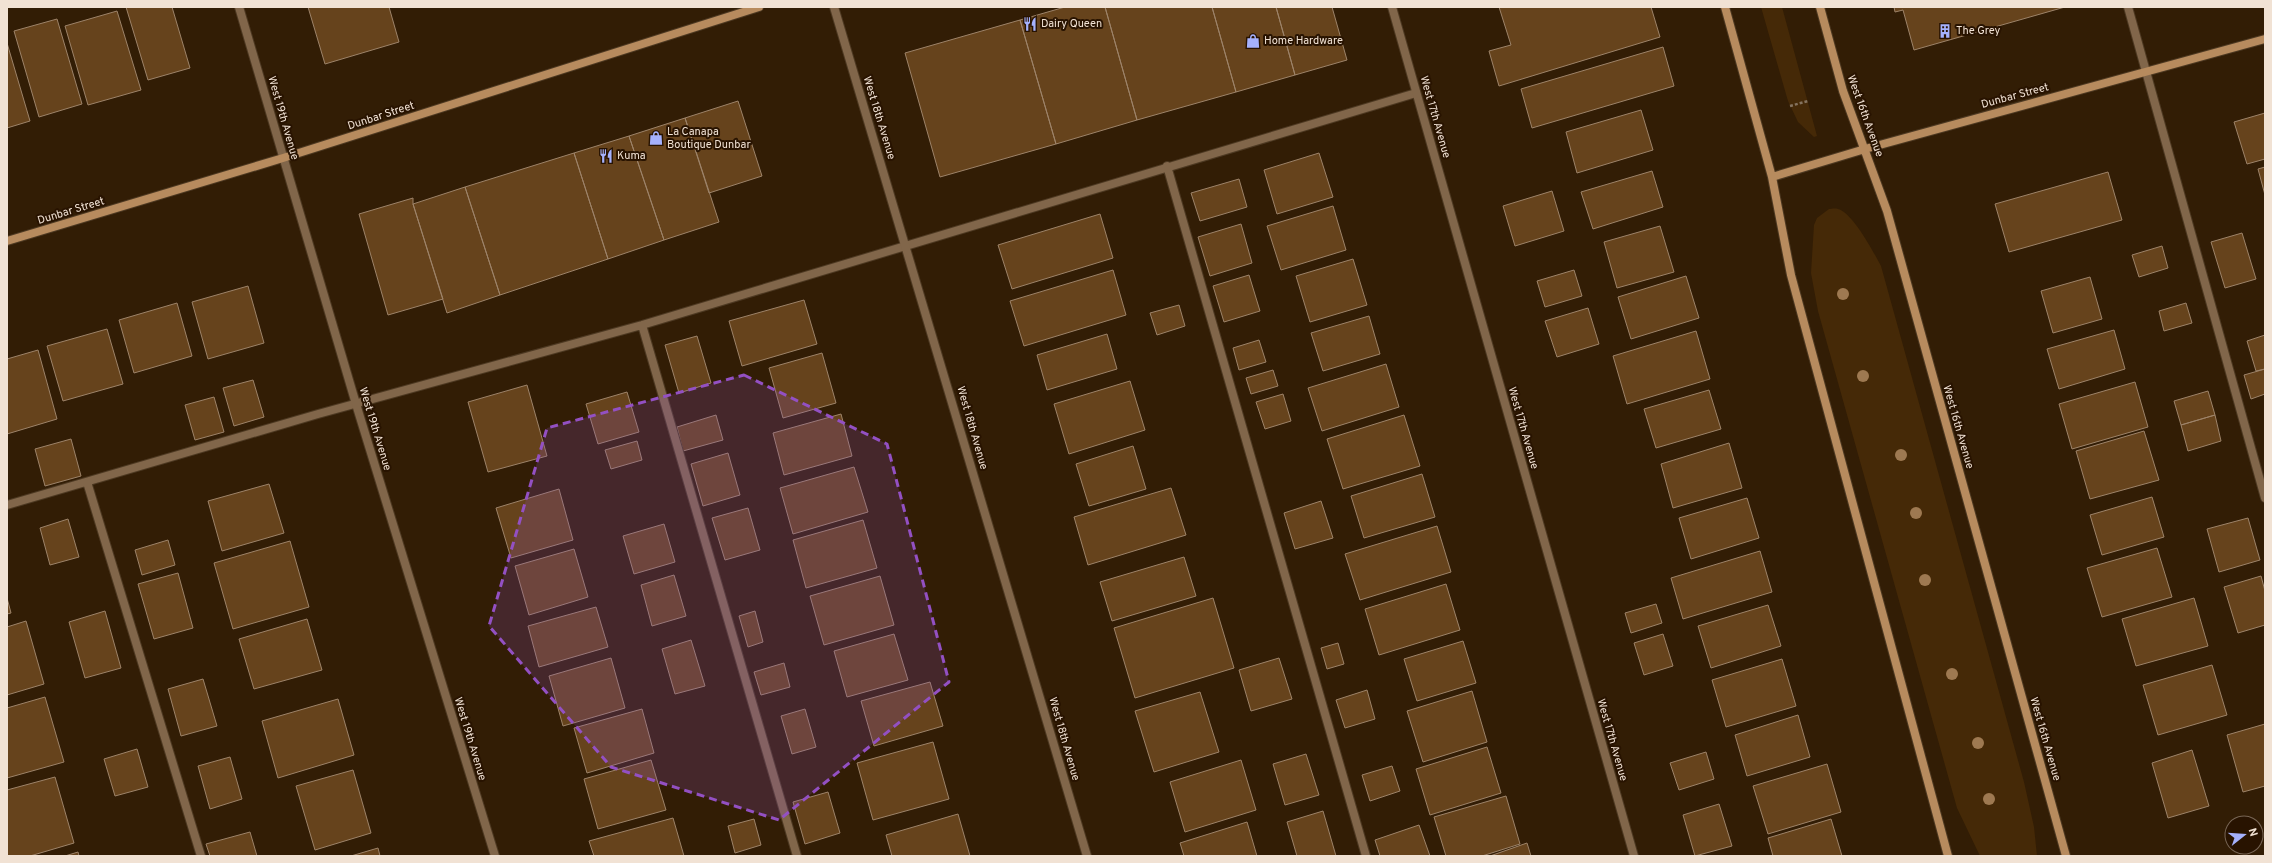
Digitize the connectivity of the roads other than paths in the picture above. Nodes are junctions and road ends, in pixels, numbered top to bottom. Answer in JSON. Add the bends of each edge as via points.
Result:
{"nodes":[{"id":1,"x":239,"y":7,"type":"edge"},
{"id":2,"x":760,"y":7,"type":"edge"},
{"id":3,"x":834,"y":7,"type":"edge"},
{"id":4,"x":1392,"y":7,"type":"edge"},
{"id":5,"x":1725,"y":7,"type":"edge"},
{"id":6,"x":1820,"y":7,"type":"edge"},
{"id":7,"x":2128,"y":7,"type":"edge"},
{"id":8,"x":2265,"y":39,"type":"edge"},
{"id":9,"x":2147,"y":71,"type":"junction"},
{"id":10,"x":1416,"y":93,"type":"junction"},
{"id":11,"x":1865,"y":149,"type":"junction"},
{"id":12,"x":283,"y":158,"type":"junction"},
{"id":13,"x":1167,"y":166,"type":"junction"},
{"id":14,"x":1772,"y":177,"type":"junction"},
{"id":15,"x":7,"y":241,"type":"edge"},
{"id":16,"x":906,"y":245,"type":"junction"},
{"id":17,"x":642,"y":325,"type":"junction"},
{"id":18,"x":356,"y":404,"type":"junction"},
{"id":19,"x":87,"y":482,"type":"junction"},
{"id":20,"x":2265,"y":498,"type":"edge"},
{"id":21,"x":7,"y":505,"type":"edge"},
{"id":22,"x":201,"y":856,"type":"edge"},
{"id":23,"x":495,"y":856,"type":"edge"},
{"id":24,"x":797,"y":856,"type":"edge"},
{"id":25,"x":1087,"y":856,"type":"edge"},
{"id":26,"x":1366,"y":856,"type":"edge"},
{"id":27,"x":1634,"y":856,"type":"edge"},
{"id":28,"x":1948,"y":856,"type":"edge"},
{"id":29,"x":2066,"y":856,"type":"edge"}],
"edges":[{"from":1,"to":12,"type":"street","name":"West 19th Avenue"},
{"from":2,"to":12,"type":"main road","name":"Dunbar Street"},
{"from":3,"to":16,"type":"street","name":"West 18th Avenue"},
{"from":4,"to":10,"type":"street","name":"West 17th Avenue"},
{"from":5,"to":14,"type":"main road"},
{"from":6,"to":11,"type":"main road","name":"West 16th Avenue","via":[[1843,91]]},
{"from":7,"to":9,"type":"street"},
{"from":8,"to":9,"type":"main road","name":"Dunbar Street"},
{"from":9,"to":11,"type":"main road","name":"Dunbar Street"},
{"from":9,"to":20,"type":"street"},
{"from":10,"to":13,"type":"street"},
{"from":10,"to":27,"type":"street","name":"West 17th Avenue"},
{"from":11,"to":14,"type":"main road","name":"Dunbar Street"},
{"from":11,"to":29,"type":"main road","name":"West 16th Avenue","via":[[1887,212]]},
{"from":12,"to":15,"type":"main road","name":"Dunbar Street"},
{"from":12,"to":18,"type":"street","name":"West 19th Avenue"},
{"from":13,"to":16,"type":"street"},
{"from":13,"to":26,"type":"street"},
{"from":14,"to":28,"type":"main road","via":[[1791,275]]},
{"from":16,"to":17,"type":"street"},
{"from":16,"to":25,"type":"street","name":"West 18th Avenue"},
{"from":17,"to":18,"type":"street"},
{"from":17,"to":24,"type":"street"},
{"from":18,"to":19,"type":"street"},
{"from":18,"to":23,"type":"street","name":"West 19th Avenue"},
{"from":19,"to":21,"type":"street"},
{"from":19,"to":22,"type":"street"}]}
